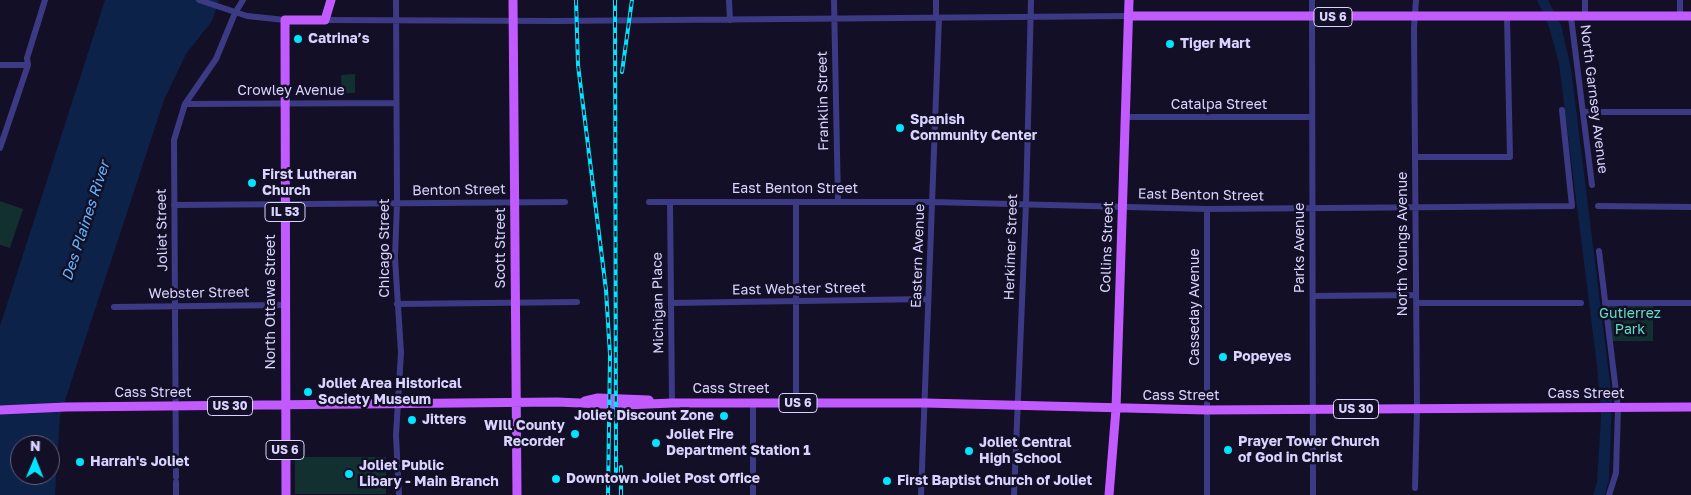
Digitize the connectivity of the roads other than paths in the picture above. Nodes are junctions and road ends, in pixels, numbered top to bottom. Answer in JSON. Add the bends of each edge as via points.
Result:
{"nodes":[{"id":1,"x":45,"y":0,"type":"edge"},
{"id":2,"x":199,"y":0,"type":"edge"},
{"id":3,"x":243,"y":0,"type":"edge"},
{"id":4,"x":331,"y":0,"type":"edge"},
{"id":5,"x":396,"y":0,"type":"edge"},
{"id":6,"x":513,"y":0,"type":"edge"},
{"id":7,"x":729,"y":0,"type":"edge"},
{"id":8,"x":834,"y":0,"type":"edge"},
{"id":9,"x":936,"y":0,"type":"edge"},
{"id":10,"x":1031,"y":0,"type":"edge"},
{"id":11,"x":1129,"y":0,"type":"edge"},
{"id":12,"x":1312,"y":0,"type":"edge"},
{"id":13,"x":1416,"y":0,"type":"edge"},
{"id":14,"x":1585,"y":0,"type":"edge"},
{"id":15,"x":1680,"y":0,"type":"edge"},
{"id":16,"x":235,"y":13,"type":"junction"},
{"id":17,"x":1129,"y":16,"type":"junction"},
{"id":18,"x":1312,"y":16,"type":"junction"},
{"id":19,"x":1415,"y":16,"type":"junction"},
{"id":20,"x":1585,"y":16,"type":"junction"},
{"id":21,"x":1680,"y":16,"type":"junction"},
{"id":22,"x":1691,"y":16,"type":"edge"},
{"id":23,"x":1032,"y":17,"type":"junction"},
{"id":24,"x":1507,"y":17,"type":"junction"},
{"id":25,"x":1567,"y":17,"type":"junction"},
{"id":26,"x":938,"y":18,"type":"junction"},
{"id":27,"x":834,"y":19,"type":"junction"},
{"id":28,"x":285,"y":20,"type":"junction"},
{"id":29,"x":325,"y":20,"type":"junction"},
{"id":30,"x":396,"y":20,"type":"junction"},
{"id":31,"x":730,"y":20,"type":"junction"},
{"id":32,"x":513,"y":21,"type":"junction"},
{"id":33,"x":0,"y":65,"type":"edge"},
{"id":34,"x":28,"y":65,"type":"junction"},
{"id":35,"x":396,"y":103,"type":"junction"},
{"id":36,"x":185,"y":104,"type":"junction"},
{"id":37,"x":284,"y":104,"type":"junction"},
{"id":38,"x":1562,"y":110,"type":"dead end"},
{"id":39,"x":1585,"y":112,"type":"junction"},
{"id":40,"x":1691,"y":112,"type":"edge"},
{"id":41,"x":1126,"y":117,"type":"junction"},
{"id":42,"x":1312,"y":117,"type":"junction"},
{"id":43,"x":0,"y":148,"type":"edge"},
{"id":44,"x":1415,"y":157,"type":"junction"},
{"id":45,"x":1592,"y":184,"type":"dead end"},
{"id":46,"x":515,"y":202,"type":"junction"},
{"id":47,"x":565,"y":202,"type":"dead end"},
{"id":48,"x":648,"y":202,"type":"dead end"},
{"id":49,"x":670,"y":202,"type":"junction"},
{"id":50,"x":796,"y":202,"type":"junction"},
{"id":51,"x":838,"y":202,"type":"junction"},
{"id":52,"x":932,"y":202,"type":"junction"},
{"id":53,"x":397,"y":204,"type":"junction"},
{"id":54,"x":1026,"y":204,"type":"junction"},
{"id":55,"x":174,"y":205,"type":"junction"},
{"id":56,"x":285,"y":205,"type":"junction"},
{"id":57,"x":1122,"y":206,"type":"junction"},
{"id":58,"x":1598,"y":206,"type":"dead end"},
{"id":59,"x":1691,"y":206,"type":"edge"},
{"id":60,"x":1415,"y":207,"type":"junction"},
{"id":61,"x":1312,"y":208,"type":"junction"},
{"id":62,"x":1207,"y":209,"type":"junction"},
{"id":63,"x":1598,"y":251,"type":"dead end"},
{"id":64,"x":1313,"y":296,"type":"junction"},
{"id":65,"x":928,"y":299,"type":"junction"},
{"id":66,"x":1416,"y":299,"type":"junction"},
{"id":67,"x":796,"y":301,"type":"junction"},
{"id":68,"x":577,"y":302,"type":"dead end"},
{"id":69,"x":515,"y":303,"type":"junction"},
{"id":70,"x":671,"y":303,"type":"junction"},
{"id":71,"x":1581,"y":303,"type":"dead end"},
{"id":72,"x":1605,"y":303,"type":"junction"},
{"id":73,"x":1691,"y":303,"type":"edge"},
{"id":74,"x":397,"y":304,"type":"junction"},
{"id":75,"x":285,"y":305,"type":"junction"},
{"id":76,"x":175,"y":306,"type":"junction"},
{"id":77,"x":114,"y":307,"type":"dead end"},
{"id":78,"x":516,"y":402,"type":"junction"},
{"id":79,"x":672,"y":402,"type":"junction"},
{"id":80,"x":753,"y":403,"type":"junction"},
{"id":81,"x":796,"y":403,"type":"junction"},
{"id":82,"x":925,"y":403,"type":"junction"},
{"id":83,"x":398,"y":404,"type":"junction"},
{"id":84,"x":285,"y":405,"type":"junction"},
{"id":85,"x":175,"y":406,"type":"junction"},
{"id":86,"x":1017,"y":406,"type":"junction"},
{"id":87,"x":1691,"y":407,"type":"edge"},
{"id":88,"x":1618,"y":408,"type":"junction"},
{"id":89,"x":1116,"y":409,"type":"junction"},
{"id":90,"x":1313,"y":409,"type":"junction"},
{"id":91,"x":1417,"y":409,"type":"junction"},
{"id":92,"x":0,"y":410,"type":"edge"},
{"id":93,"x":1207,"y":410,"type":"junction"},
{"id":94,"x":1415,"y":488,"type":"dead end"},
{"id":95,"x":176,"y":495,"type":"edge"},
{"id":96,"x":286,"y":495,"type":"edge"},
{"id":97,"x":399,"y":495,"type":"edge"},
{"id":98,"x":517,"y":495,"type":"edge"},
{"id":99,"x":753,"y":495,"type":"edge"},
{"id":100,"x":921,"y":495,"type":"edge"},
{"id":101,"x":1014,"y":495,"type":"edge"},
{"id":102,"x":1109,"y":495,"type":"edge"},
{"id":103,"x":1207,"y":495,"type":"edge"},
{"id":104,"x":1313,"y":495,"type":"edge"},
{"id":105,"x":1609,"y":495,"type":"edge"}],
"edges":[{"from":1,"to":34,"type":"street","via":[[27,58]]},
{"from":2,"to":16,"type":"street"},
{"from":3,"to":16,"type":"street","name":"Joliet Street"},
{"from":4,"to":29,"type":"main road"},
{"from":5,"to":30,"type":"street","name":"Chicago Street"},
{"from":6,"to":32,"type":"main road","name":"Scott Street"},
{"from":7,"to":31,"type":"street"},
{"from":8,"to":27,"type":"street","name":"Franklin Street"},
{"from":9,"to":26,"type":"street","name":"Eastern Avenue"},
{"from":10,"to":23,"type":"street","name":"Herkimer Street"},
{"from":11,"to":17,"type":"main road","name":"Collins Street"},
{"from":12,"to":18,"type":"street","name":"Parks Avenue"},
{"from":13,"to":19,"type":"street","name":"North Youngs Avenue"},
{"from":14,"to":20,"type":"street","name":"North Garnsey Avenue"},
{"from":15,"to":21,"type":"street"},
{"from":16,"to":28,"type":"street","via":[[259,19]]},
{"from":16,"to":36,"type":"street","name":"Joliet Street","via":[[216,58]]},
{"from":17,"to":18,"type":"main road","number":"US 6"},
{"from":17,"to":23,"type":"street"},
{"from":17,"to":41,"type":"main road","name":"Collins Street"},
{"from":18,"to":19,"type":"main road","number":"US 6"},
{"from":18,"to":42,"type":"street","name":"Parks Avenue"},
{"from":19,"to":24,"type":"main road","number":"US 6"},
{"from":19,"to":44,"type":"street","name":"North Youngs Avenue"},
{"from":20,"to":21,"type":"main road","number":"US 6"},
{"from":20,"to":25,"type":"main road","number":"US 6"},
{"from":21,"to":22,"type":"main road","number":"US 6"},
{"from":23,"to":26,"type":"street"},
{"from":23,"to":54,"type":"street","name":"Herkimer Street"},
{"from":24,"to":25,"type":"main road","number":"US 6"},
{"from":24,"to":44,"type":"street","via":[[1510,157]]},
{"from":25,"to":39,"type":"street","name":"North Garnsey Avenue"},
{"from":26,"to":27,"type":"street"},
{"from":26,"to":52,"type":"street","name":"Eastern Avenue"},
{"from":27,"to":31,"type":"street"},
{"from":27,"to":51,"type":"street","name":"Franklin Street"},
{"from":28,"to":29,"type":"main road"},
{"from":28,"to":37,"type":"main road","name":"North Ottawa Street","number":"IL 53"},
{"from":29,"to":30,"type":"street"},
{"from":30,"to":32,"type":"street"},
{"from":30,"to":35,"type":"street","name":"Chicago Street"},
{"from":31,"to":32,"type":"street"},
{"from":32,"to":46,"type":"main road","name":"Scott Street"},
{"from":33,"to":34,"type":"street"},
{"from":34,"to":43,"type":"street"},
{"from":35,"to":37,"type":"street","name":"Crowley Avenue"},
{"from":35,"to":53,"type":"street","name":"Chicago Street"},
{"from":36,"to":37,"type":"street","name":"Crowley Avenue"},
{"from":36,"to":55,"type":"street","name":"Joliet Street","via":[[174,140]]},
{"from":37,"to":56,"type":"main road","name":"North Ottawa Street","number":"IL 53"},
{"from":38,"to":60,"type":"street","name":"East Benton Street","via":[[1572,206]]},
{"from":39,"to":40,"type":"street"},
{"from":39,"to":45,"type":"street","name":"North Garnsey Avenue"},
{"from":41,"to":42,"type":"street","name":"Catalpa Street"},
{"from":41,"to":57,"type":"main road","name":"Collins Street"},
{"from":42,"to":61,"type":"street","name":"Parks Avenue"},
{"from":44,"to":60,"type":"street","name":"North Youngs Avenue"},
{"from":46,"to":47,"type":"street","name":"Benton Street"},
{"from":46,"to":53,"type":"street","name":"Benton Street"},
{"from":46,"to":69,"type":"main road","name":"Scott Street"},
{"from":48,"to":49,"type":"street","name":"East Benton Street"},
{"from":49,"to":50,"type":"street","name":"East Benton Street"},
{"from":49,"to":70,"type":"street","name":"Michigan Place"},
{"from":50,"to":51,"type":"street","name":"East Benton Street"},
{"from":50,"to":67,"type":"street"},
{"from":51,"to":52,"type":"street","name":"East Benton Street"},
{"from":52,"to":54,"type":"street","name":"East Benton Street"},
{"from":52,"to":65,"type":"street","name":"Eastern Avenue"},
{"from":53,"to":56,"type":"street","name":"Benton Street"},
{"from":53,"to":74,"type":"street","name":"Chicago Street","via":[[394,258]]},
{"from":54,"to":57,"type":"street","name":"East Benton Street"},
{"from":54,"to":86,"type":"street","name":"Herkimer Street"},
{"from":55,"to":56,"type":"street","name":"Benton Street"},
{"from":55,"to":76,"type":"street","name":"Joliet Street"},
{"from":56,"to":75,"type":"main road","name":"North Ottawa Street","number":"IL 53"},
{"from":57,"to":62,"type":"street","name":"East Benton Street"},
{"from":57,"to":89,"type":"main road","name":"Collins Street"},
{"from":58,"to":59,"type":"street"},
{"from":60,"to":61,"type":"street","name":"East Benton Street"},
{"from":60,"to":66,"type":"street","name":"North Youngs Avenue"},
{"from":61,"to":62,"type":"street","name":"East Benton Street"},
{"from":61,"to":64,"type":"street","name":"Parks Avenue"},
{"from":62,"to":93,"type":"street","name":"Casseday Avenue"},
{"from":63,"to":72,"type":"street"},
{"from":64,"to":66,"type":"street"},
{"from":64,"to":90,"type":"street","name":"Parks Avenue"},
{"from":65,"to":67,"type":"street","name":"East Webster Street"},
{"from":65,"to":82,"type":"street","name":"Eastern Avenue"},
{"from":66,"to":71,"type":"street"},
{"from":66,"to":91,"type":"street","name":"North Youngs Avenue"},
{"from":67,"to":70,"type":"street","name":"East Webster Street"},
{"from":67,"to":81,"type":"street"},
{"from":68,"to":69,"type":"street"},
{"from":69,"to":74,"type":"street"},
{"from":69,"to":78,"type":"main road","name":"Scott Street"},
{"from":70,"to":79,"type":"street","name":"Michigan Place"},
{"from":72,"to":73,"type":"street"},
{"from":72,"to":88,"type":"street"},
{"from":74,"to":83,"type":"street","name":"Chicago Street","via":[[401,353]]},
{"from":75,"to":76,"type":"street","name":"Webster Street"},
{"from":75,"to":84,"type":"main road","name":"North Ottawa Street","number":"IL 53"},
{"from":76,"to":77,"type":"street","name":"Webster Street"},
{"from":76,"to":85,"type":"street","name":"Joliet Street"},
{"from":78,"to":79,"type":"main road","name":"Cass Street","number":"US 6","via":[[625,405]]},
{"from":78,"to":83,"type":"main road","name":"Cass Street","number":"US 6"},
{"from":78,"to":98,"type":"main road","name":"Scott Street"},
{"from":79,"to":80,"type":"main road","name":"Cass Street","number":"US 6"},
{"from":80,"to":81,"type":"main road","name":"Cass Street","number":"US 6"},
{"from":80,"to":99,"type":"street"},
{"from":81,"to":82,"type":"main road","name":"Cass Street","number":"US 6"},
{"from":82,"to":86,"type":"main road","name":"Cass Street","number":"US 6"},
{"from":82,"to":100,"type":"street","name":"Eastern Avenue"},
{"from":83,"to":84,"type":"main road","name":"Cass Street","number":"US 6"},
{"from":83,"to":97,"type":"street","name":"Chicago Street"},
{"from":84,"to":85,"type":"main road","name":"Cass Street","number":"US 30"},
{"from":84,"to":96,"type":"main road","number":"US 6"},
{"from":85,"to":92,"type":"main road","name":"Cass Street","number":"US 30"},
{"from":85,"to":95,"type":"street","name":"Joliet Street"},
{"from":86,"to":89,"type":"main road","name":"Cass Street","number":"US 6"},
{"from":86,"to":101,"type":"street","name":"Herkimer Street"},
{"from":87,"to":88,"type":"main road","name":"Cass Street","number":"US 30"},
{"from":88,"to":91,"type":"main road","name":"Cass Street","number":"US 30"},
{"from":88,"to":105,"type":"street","via":[[1616,473]]},
{"from":89,"to":93,"type":"main road","name":"Cass Street","number":"US 30"},
{"from":89,"to":102,"type":"main road","name":"Collins Street"},
{"from":90,"to":91,"type":"main road","name":"Cass Street","number":"US 30"},
{"from":90,"to":93,"type":"main road","name":"Cass Street","number":"US 30"},
{"from":90,"to":104,"type":"street","name":"Parks Avenue"},
{"from":91,"to":94,"type":"street","name":"North Youngs Avenue"},
{"from":93,"to":103,"type":"street","name":"Casseday Avenue"}]}
